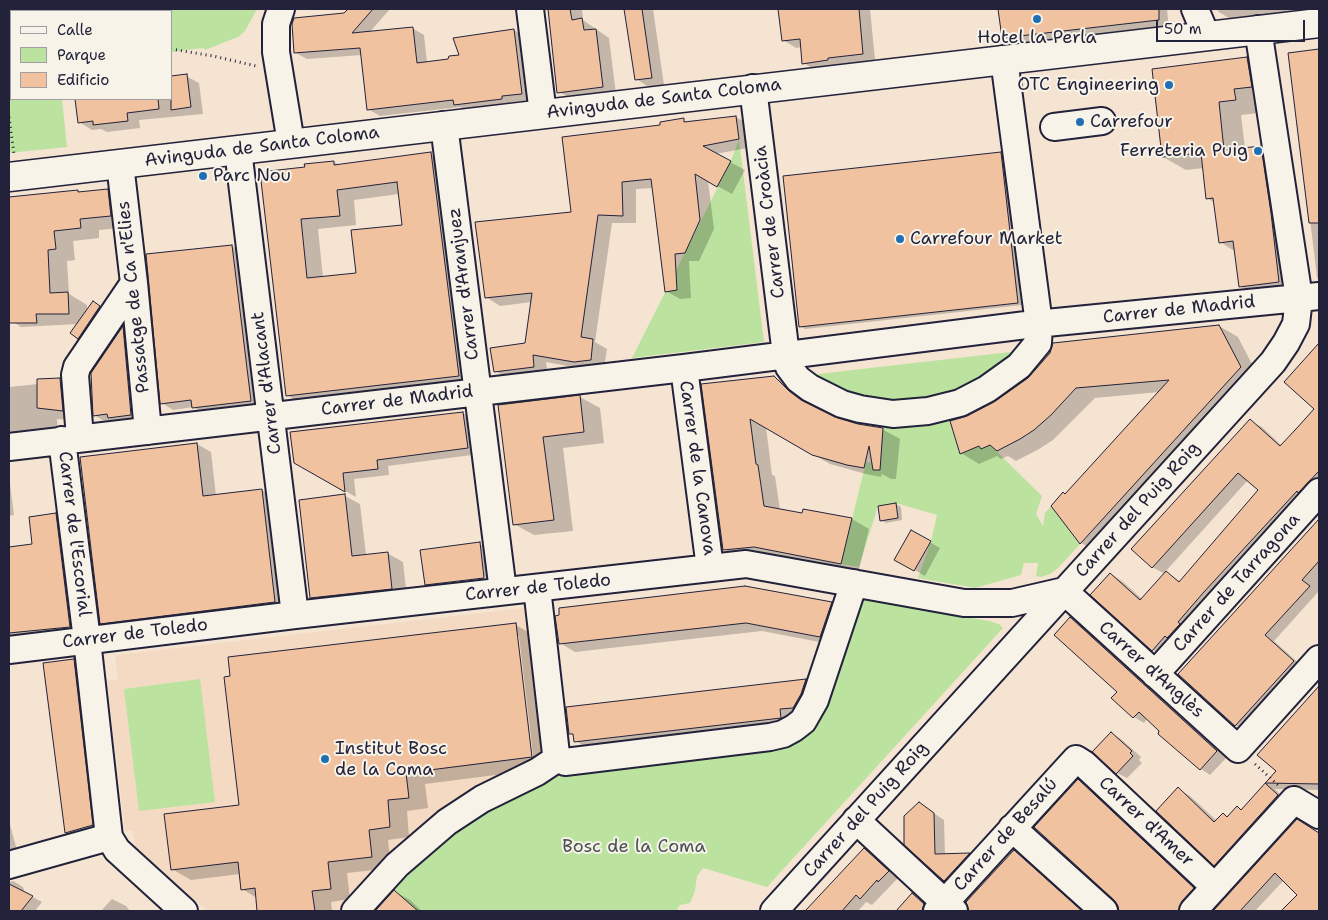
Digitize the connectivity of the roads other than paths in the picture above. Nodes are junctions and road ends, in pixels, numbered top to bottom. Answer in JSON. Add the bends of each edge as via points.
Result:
{"nodes":[{"id":1,"x":281,"y":9,"type":"edge"},
{"id":2,"x":530,"y":9,"type":"edge"},
{"id":3,"x":1195,"y":9,"type":"edge"},
{"id":4,"x":1319,"y":23,"type":"edge"},
{"id":5,"x":1258,"y":29,"type":"junction"},
{"id":6,"x":1206,"y":35,"type":"junction"},
{"id":7,"x":1004,"y":59,"type":"junction"},
{"id":8,"x":754,"y":88,"type":"junction"},
{"id":9,"x":543,"y":114,"type":"junction"},
{"id":10,"x":1102,"y":121,"type":"dead end"},
{"id":11,"x":444,"y":125,"type":"junction"},
{"id":12,"x":1054,"y":128,"type":"dead end"},
{"id":13,"x":291,"y":144,"type":"junction"},
{"id":14,"x":238,"y":150,"type":"junction"},
{"id":15,"x":120,"y":164,"type":"junction"},
{"id":16,"x":13,"y":177,"type":"edge"},
{"id":17,"x":134,"y":284,"type":"junction"},
{"id":18,"x":1309,"y":297,"type":"edge"},
{"id":19,"x":1039,"y":324,"type":"junction"},
{"id":20,"x":786,"y":355,"type":"junction"},
{"id":21,"x":684,"y":368,"type":"junction"},
{"id":22,"x":478,"y":392,"type":"junction"},
{"id":23,"x":271,"y":416,"type":"junction"},
{"id":24,"x":148,"y":431,"type":"junction"},
{"id":25,"x":71,"y":439,"type":"junction"},
{"id":26,"x":9,"y":447,"type":"edge"},
{"id":27,"x":1319,"y":492,"type":"edge"},
{"id":28,"x":710,"y":568,"type":"junction"},
{"id":29,"x":854,"y":584,"type":"junction"},
{"id":30,"x":536,"y":588,"type":"junction"},
{"id":31,"x":504,"y":591,"type":"junction"},
{"id":32,"x":1064,"y":591,"type":"junction"},
{"id":33,"x":295,"y":615,"type":"junction"},
{"id":34,"x":88,"y":640,"type":"junction"},
{"id":35,"x":9,"y":650,"type":"edge"},
{"id":36,"x":1319,"y":659,"type":"edge"},
{"id":37,"x":1155,"y":674,"type":"junction"},
{"id":38,"x":1076,"y":759,"type":"joint"},
{"id":39,"x":562,"y":760,"type":"junction"},
{"id":40,"x":1307,"y":800,"type":"edge"},
{"id":41,"x":1319,"y":814,"type":"edge"},
{"id":42,"x":856,"y":820,"type":"junction"},
{"id":43,"x":1012,"y":828,"type":"junction"},
{"id":44,"x":109,"y":837,"type":"junction"},
{"id":45,"x":9,"y":865,"type":"edge"},
{"id":46,"x":1215,"y":887,"type":"junction"},
{"id":47,"x":945,"y":908,"type":"edge"},
{"id":48,"x":184,"y":911,"type":"edge"},
{"id":49,"x":355,"y":911,"type":"edge"},
{"id":50,"x":774,"y":911,"type":"edge"},
{"id":51,"x":1104,"y":911,"type":"edge"},
{"id":52,"x":1194,"y":911,"type":"edge"}],
"edges":[{"from":1,"to":13,"type":"street","via":[[276,24],[276,44]]},
{"from":2,"to":9,"type":"street"},
{"from":3,"to":6,"type":"street"},
{"from":4,"to":5,"type":"main road","name":"Avinguda de Santa Coloma"},
{"from":5,"to":6,"type":"main road","name":"Avinguda de Santa Coloma"},
{"from":5,"to":18,"type":"street","name":"Carrer del Puig Roig"},
{"from":6,"to":7,"type":"main road","name":"Avinguda de Santa Coloma"},
{"from":7,"to":8,"type":"main road","name":"Avinguda de Santa Coloma"},
{"from":7,"to":19,"type":"street"},
{"from":8,"to":9,"type":"main road","name":"Avinguda de Santa Coloma"},
{"from":8,"to":20,"type":"street","name":"Carrer de Croàcia"},
{"from":9,"to":11,"type":"main road","name":"Avinguda de Santa Coloma"},
{"from":10,"to":12,"type":"street"},
{"from":11,"to":13,"type":"main road","name":"Avinguda de Santa Coloma"},
{"from":11,"to":22,"type":"street","name":"Carrer d'Aranjuez"},
{"from":13,"to":14,"type":"main road","name":"Avinguda de Santa Coloma"},
{"from":14,"to":15,"type":"main road","name":"Avinguda de Santa Coloma"},
{"from":14,"to":23,"type":"street","name":"Carrer d'Alacant"},
{"from":15,"to":16,"type":"main road","name":"Avinguda de Santa Coloma"},
{"from":15,"to":17,"type":"street","name":"Passatge de Ca n'Elies"},
{"from":17,"to":24,"type":"street","name":"Passatge de Ca n'Elies"},
{"from":17,"to":25,"type":"street","name":"Carrer de l'Escorial","via":[[77,367]]},
{"from":18,"to":19,"type":"street","name":"Carrer de Madrid"},
{"from":18,"to":32,"type":"street","name":"Carrer del Puig Roig","via":[[1273,362]]},
{"from":19,"to":20,"type":"street","name":"Carrer de Madrid"},
{"from":19,"to":20,"type":"street","via":[[1038,343],[1019,366],[973,398],[928,411],[892,414],[842,404],[810,388],[798,378],[789,367]]},
{"from":20,"to":21,"type":"street","name":"Carrer de Madrid"},
{"from":21,"to":22,"type":"street","name":"Carrer de Madrid"},
{"from":21,"to":28,"type":"street","name":"Carrer de la Canova"},
{"from":22,"to":23,"type":"street","name":"Carrer de Madrid"},
{"from":22,"to":31,"type":"street","name":"Carrer d'Aranjuez"},
{"from":23,"to":24,"type":"street","name":"Carrer de Madrid"},
{"from":23,"to":33,"type":"street","name":"Carrer d'Alacant"},
{"from":24,"to":25,"type":"street","name":"Carrer de Madrid"},
{"from":25,"to":26,"type":"street","name":"Carrer de Madrid"},
{"from":25,"to":34,"type":"street","name":"Carrer de l'Escorial"},
{"from":27,"to":37,"type":"street","name":"Carrer de Tarragona"},
{"from":28,"to":29,"type":"street","name":"Carrer de Toledo","via":[[746,564]]},
{"from":28,"to":30,"type":"street","name":"Carrer de Toledo"},
{"from":29,"to":32,"type":"street","name":"Carrer de Toledo","via":[[964,603],[1012,603]]},
{"from":29,"to":39,"type":"street","via":[[815,700],[803,721],[794,728],[770,737]]},
{"from":30,"to":31,"type":"street","name":"Carrer de Toledo"},
{"from":30,"to":39,"type":"street","via":[[556,754]]},
{"from":31,"to":33,"type":"street","name":"Carrer de Toledo"},
{"from":32,"to":37,"type":"street","name":"Carrer d'Anglès"},
{"from":32,"to":42,"type":"street","name":"Carrer del Puig Roig"},
{"from":33,"to":34,"type":"street","name":"Carrer de Toledo"},
{"from":34,"to":35,"type":"street","name":"Carrer de Toledo"},
{"from":34,"to":44,"type":"street","name":"Carrer de l'Escorial"},
{"from":36,"to":37,"type":"street","name":"Carrer d'Anglès","via":[[1238,748]]},
{"from":38,"to":43,"type":"street","name":"Carrer de Besalú"},
{"from":38,"to":46,"type":"street","name":"Carrer d'Amer"},
{"from":39,"to":49,"type":"street","via":[[482,799],[447,822],[396,866]]},
{"from":40,"to":41,"type":"street"},
{"from":40,"to":46,"type":"street"},
{"from":42,"to":47,"type":"street"},
{"from":42,"to":50,"type":"street","name":"Carrer del Puig Roig"},
{"from":43,"to":47,"type":"street","name":"Carrer de Besalú"},
{"from":43,"to":51,"type":"street"},
{"from":44,"to":45,"type":"street"},
{"from":44,"to":48,"type":"street","via":[[118,850]]},
{"from":46,"to":52,"type":"street"}]}
